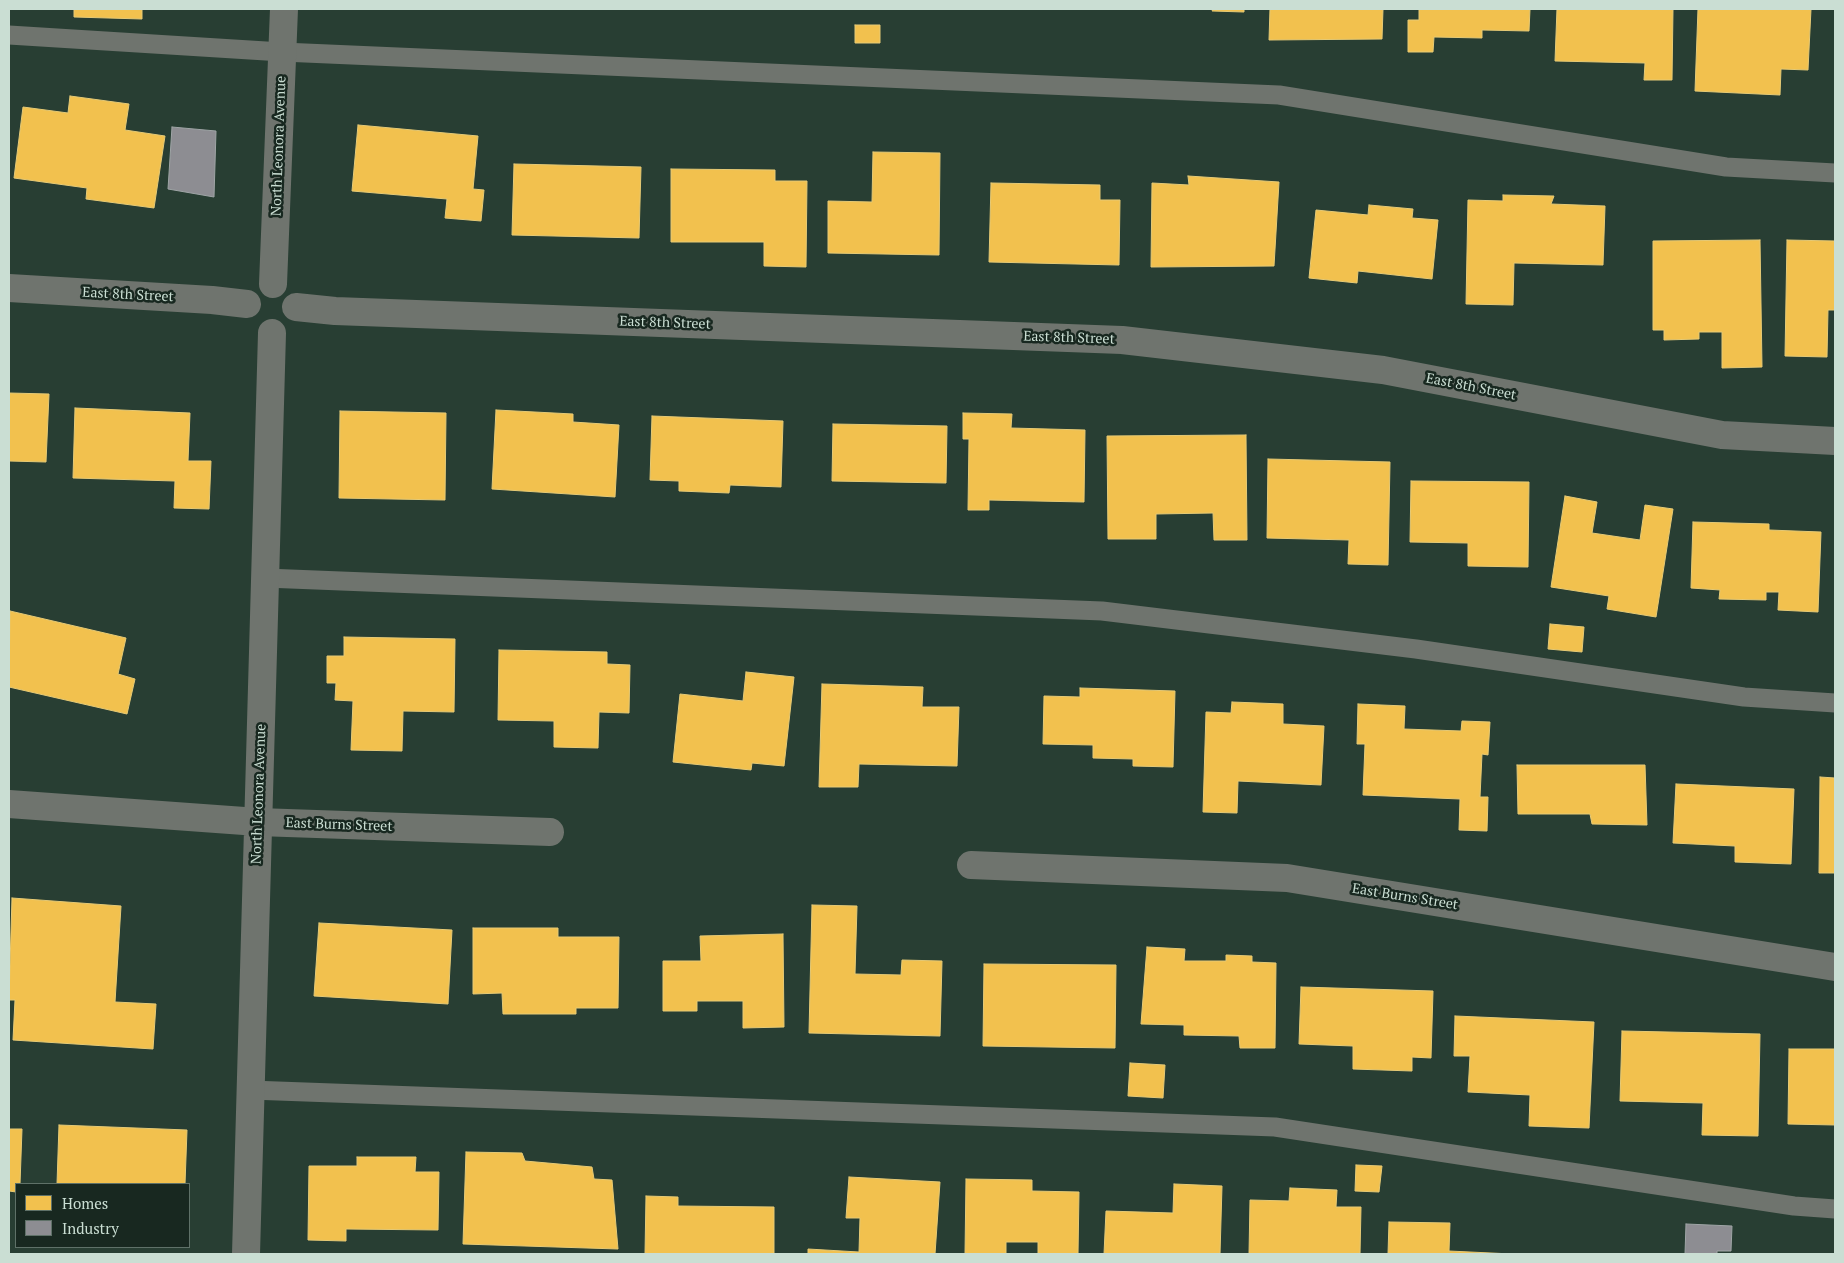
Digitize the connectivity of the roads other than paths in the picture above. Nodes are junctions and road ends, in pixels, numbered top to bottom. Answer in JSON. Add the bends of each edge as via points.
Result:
{"nodes":[{"id":1,"x":284,"y":9,"type":"edge"},
{"id":2,"x":9,"y":35,"type":"edge"},
{"id":3,"x":282,"y":52,"type":"junction"},
{"id":4,"x":1835,"y":174,"type":"edge"},
{"id":5,"x":273,"y":284,"type":"junction"},
{"id":6,"x":9,"y":288,"type":"edge"},
{"id":7,"x":246,"y":304,"type":"junction"},
{"id":8,"x":296,"y":307,"type":"junction"},
{"id":9,"x":272,"y":333,"type":"junction"},
{"id":10,"x":1835,"y":441,"type":"edge"},
{"id":11,"x":265,"y":578,"type":"junction"},
{"id":12,"x":1835,"y":702,"type":"edge"},
{"id":13,"x":9,"y":804,"type":"edge"},
{"id":14,"x":258,"y":822,"type":"junction"},
{"id":15,"x":550,"y":832,"type":"dead end"},
{"id":16,"x":971,"y":865,"type":"dead end"},
{"id":17,"x":1835,"y":967,"type":"edge"},
{"id":18,"x":250,"y":1090,"type":"junction"},
{"id":19,"x":1835,"y":1209,"type":"edge"},
{"id":20,"x":246,"y":1254,"type":"edge"}],
"edges":[{"from":1,"to":3,"type":"street","name":"North Leonora Avenue"},
{"from":2,"to":3,"type":"lane"},
{"from":3,"to":4,"type":"lane","via":[[1279,95],[1726,167]]},
{"from":3,"to":5,"type":"street","name":"North Leonora Avenue"},
{"from":5,"to":7,"type":"street","via":[[254,290]]},
{"from":5,"to":8,"type":"street","via":[[292,294]]},
{"from":6,"to":7,"type":"street","name":"East 8th Street"},
{"from":7,"to":9,"type":"street","via":[[253,326]]},
{"from":8,"to":9,"type":"street","via":[[289,326]]},
{"from":8,"to":10,"type":"street","name":"East 8th Street","via":[[1122,340],[1383,370],[1722,435]]},
{"from":9,"to":11,"type":"street","name":"North Leonora Avenue"},
{"from":11,"to":12,"type":"lane","via":[[1102,611],[1416,649],[1744,697]]},
{"from":11,"to":14,"type":"street","name":"North Leonora Avenue"},
{"from":13,"to":14,"type":"street","name":"East Burns Street"},
{"from":14,"to":15,"type":"street","name":"East Burns Street"},
{"from":14,"to":18,"type":"street","name":"North Leonora Avenue"},
{"from":16,"to":17,"type":"street","name":"East Burns Street","via":[[1286,878]]},
{"from":18,"to":19,"type":"lane","via":[[1275,1127],[1785,1205]]},
{"from":18,"to":20,"type":"street","name":"North Leonora Avenue"}]}
